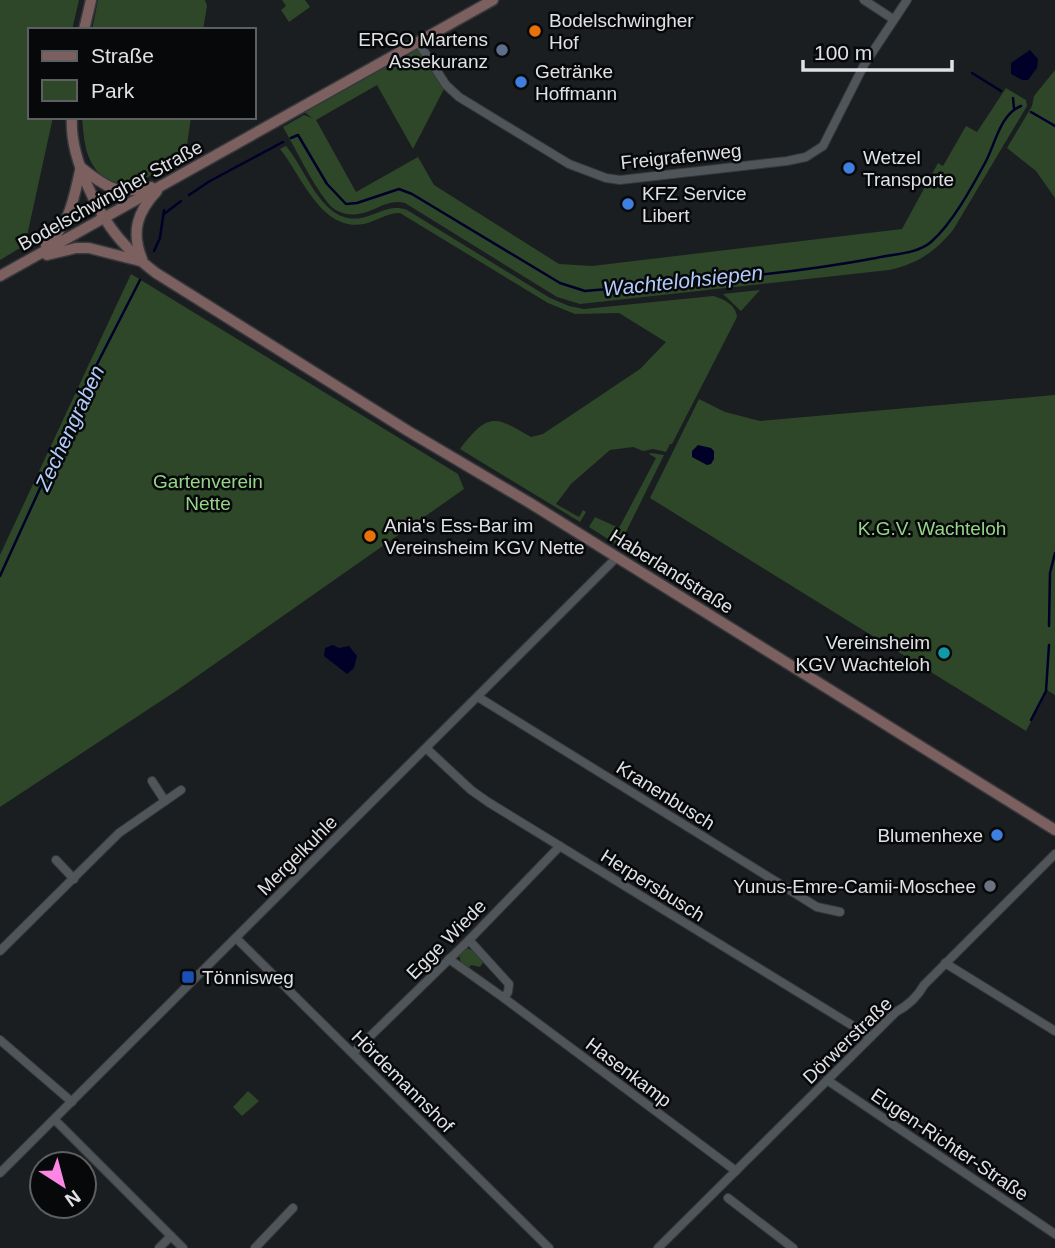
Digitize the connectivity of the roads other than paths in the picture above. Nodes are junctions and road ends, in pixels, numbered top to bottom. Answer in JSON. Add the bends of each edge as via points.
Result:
{"nodes":[{"id":1,"x":91,"y":0,"type":"edge"},
{"id":2,"x":493,"y":0,"type":"edge"},
{"id":3,"x":864,"y":0,"type":"edge"},
{"id":4,"x":907,"y":0,"type":"edge"},
{"id":5,"x":893,"y":19,"type":"junction"},
{"id":6,"x":84,"y":28,"type":"edge"},
{"id":7,"x":418,"y":42,"type":"junction"},
{"id":8,"x":72,"y":119,"type":"edge"},
{"id":9,"x":81,"y":167,"type":"junction"},
{"id":10,"x":163,"y":184,"type":"junction"},
{"id":11,"x":104,"y":218,"type":"junction"},
{"id":12,"x":34,"y":258,"type":"junction"},
{"id":13,"x":143,"y":262,"type":"junction"},
{"id":14,"x":0,"y":276,"type":"edge"},
{"id":15,"x":616,"y":558,"type":"junction"},
{"id":16,"x":478,"y":697,"type":"junction"},
{"id":17,"x":427,"y":748,"type":"junction"},
{"id":18,"x":152,"y":781,"type":"dead end"},
{"id":19,"x":181,"y":790,"type":"dead end"},
{"id":20,"x":165,"y":801,"type":"junction"},
{"id":21,"x":1055,"y":830,"type":"edge"},
{"id":22,"x":560,"y":846,"type":"junction"},
{"id":23,"x":1055,"y":854,"type":"edge"},
{"id":24,"x":56,"y":860,"type":"dead end"},
{"id":25,"x":74,"y":879,"type":"junction"},
{"id":26,"x":840,"y":912,"type":"dead end"},
{"id":27,"x":236,"y":938,"type":"junction"},
{"id":28,"x":469,"y":940,"type":"junction"},
{"id":29,"x":0,"y":951,"type":"edge"},
{"id":30,"x":449,"y":960,"type":"junction"},
{"id":31,"x":945,"y":963,"type":"junction"},
{"id":32,"x":504,"y":998,"type":"junction"},
{"id":33,"x":1055,"y":1031,"type":"edge"},
{"id":34,"x":871,"y":1037,"type":"junction"},
{"id":35,"x":0,"y":1040,"type":"edge"},
{"id":36,"x":352,"y":1053,"type":"junction"},
{"id":37,"x":827,"y":1080,"type":"junction"},
{"id":38,"x":72,"y":1102,"type":"junction"},
{"id":39,"x":55,"y":1120,"type":"junction"},
{"id":40,"x":736,"y":1171,"type":"junction"},
{"id":41,"x":0,"y":1173,"type":"edge"},
{"id":42,"x":728,"y":1198,"type":"dead end"},
{"id":43,"x":293,"y":1208,"type":"dead end"},
{"id":44,"x":1055,"y":1234,"type":"edge"},
{"id":45,"x":171,"y":1236,"type":"junction"},
{"id":46,"x":159,"y":1248,"type":"edge"},
{"id":47,"x":184,"y":1248,"type":"edge"},
{"id":48,"x":255,"y":1248,"type":"edge"},
{"id":49,"x":549,"y":1248,"type":"edge"},
{"id":50,"x":658,"y":1248,"type":"edge"},
{"id":51,"x":793,"y":1248,"type":"edge"}],
"edges":[{"from":1,"to":6,"type":"street"},
{"from":2,"to":7,"type":"street","name":"Bodelschwingher Straße"},
{"from":3,"to":5,"type":"street"},
{"from":4,"to":5,"type":"street","name":"Freigrafenweg"},
{"from":5,"to":7,"type":"street","name":"Freigrafenweg","via":[[823,146],[806,157],[620,180],[592,175],[569,164],[459,97]]},
{"from":7,"to":10,"type":"street","name":"Bodelschwingher Straße"},
{"from":8,"to":9,"type":"street"},
{"from":9,"to":10,"type":"street","via":[[121,191]]},
{"from":9,"to":11,"type":"street","name":"Haberlandstraße"},
{"from":9,"to":12,"type":"street","via":[[68,217],[59,234]]},
{"from":10,"to":11,"type":"street","name":"Bodelschwingher Straße"},
{"from":10,"to":13,"type":"street","via":[[142,207],[136,224]]},
{"from":11,"to":12,"type":"street","name":"Bodelschwingher Straße"},
{"from":11,"to":13,"type":"street","name":"Haberlandstraße"},
{"from":12,"to":13,"type":"street","via":[[89,248]]},
{"from":12,"to":14,"type":"street","name":"Bodelschwingher Straße"},
{"from":13,"to":15,"type":"street","name":"Haberlandstraße","via":[[408,432]]},
{"from":15,"to":16,"type":"street","name":"Mergelkuhle"},
{"from":15,"to":21,"type":"street","name":"Haberlandstraße"},
{"from":16,"to":17,"type":"street","name":"Mergelkuhle"},
{"from":16,"to":26,"type":"street","name":"Kranenbusch","via":[[817,907]]},
{"from":17,"to":22,"type":"street","name":"Herpersbusch","via":[[471,790]]},
{"from":17,"to":27,"type":"street","name":"Mergelkuhle"},
{"from":18,"to":20,"type":"street"},
{"from":19,"to":20,"type":"street"},
{"from":20,"to":25,"type":"street","via":[[119,833]]},
{"from":22,"to":28,"type":"street","name":"Egge Wiede"},
{"from":22,"to":34,"type":"street","name":"Herpersbusch"},
{"from":23,"to":31,"type":"street","name":"Dörwerstraße"},
{"from":24,"to":25,"type":"street"},
{"from":25,"to":29,"type":"street"},
{"from":27,"to":36,"type":"street","name":"Hördemannshof"},
{"from":27,"to":38,"type":"street","name":"Mergelkuhle"},
{"from":28,"to":30,"type":"street","name":"Egge Wiede"},
{"from":28,"to":32,"type":"street","via":[[509,984]]},
{"from":30,"to":32,"type":"street","name":"Hasenkamp"},
{"from":30,"to":36,"type":"street","name":"Egge Wiede"},
{"from":31,"to":33,"type":"street"},
{"from":31,"to":34,"type":"street","name":"Dörwerstraße"},
{"from":32,"to":40,"type":"street","name":"Hasenkamp"},
{"from":34,"to":37,"type":"street","name":"Dörwerstraße"},
{"from":35,"to":38,"type":"street"},
{"from":36,"to":49,"type":"street","name":"Hördemannshof"},
{"from":37,"to":40,"type":"street","name":"Dörwerstraße"},
{"from":37,"to":44,"type":"street","name":"Eugen-Richter-Straße"},
{"from":38,"to":39,"type":"street","name":"Mergelkuhle"},
{"from":39,"to":41,"type":"street","name":"Mergelkuhle"},
{"from":39,"to":45,"type":"street"},
{"from":40,"to":50,"type":"street","name":"Dörwerstraße"},
{"from":42,"to":51,"type":"street"},
{"from":43,"to":48,"type":"street"},
{"from":45,"to":46,"type":"street"},
{"from":45,"to":47,"type":"street"}]}
